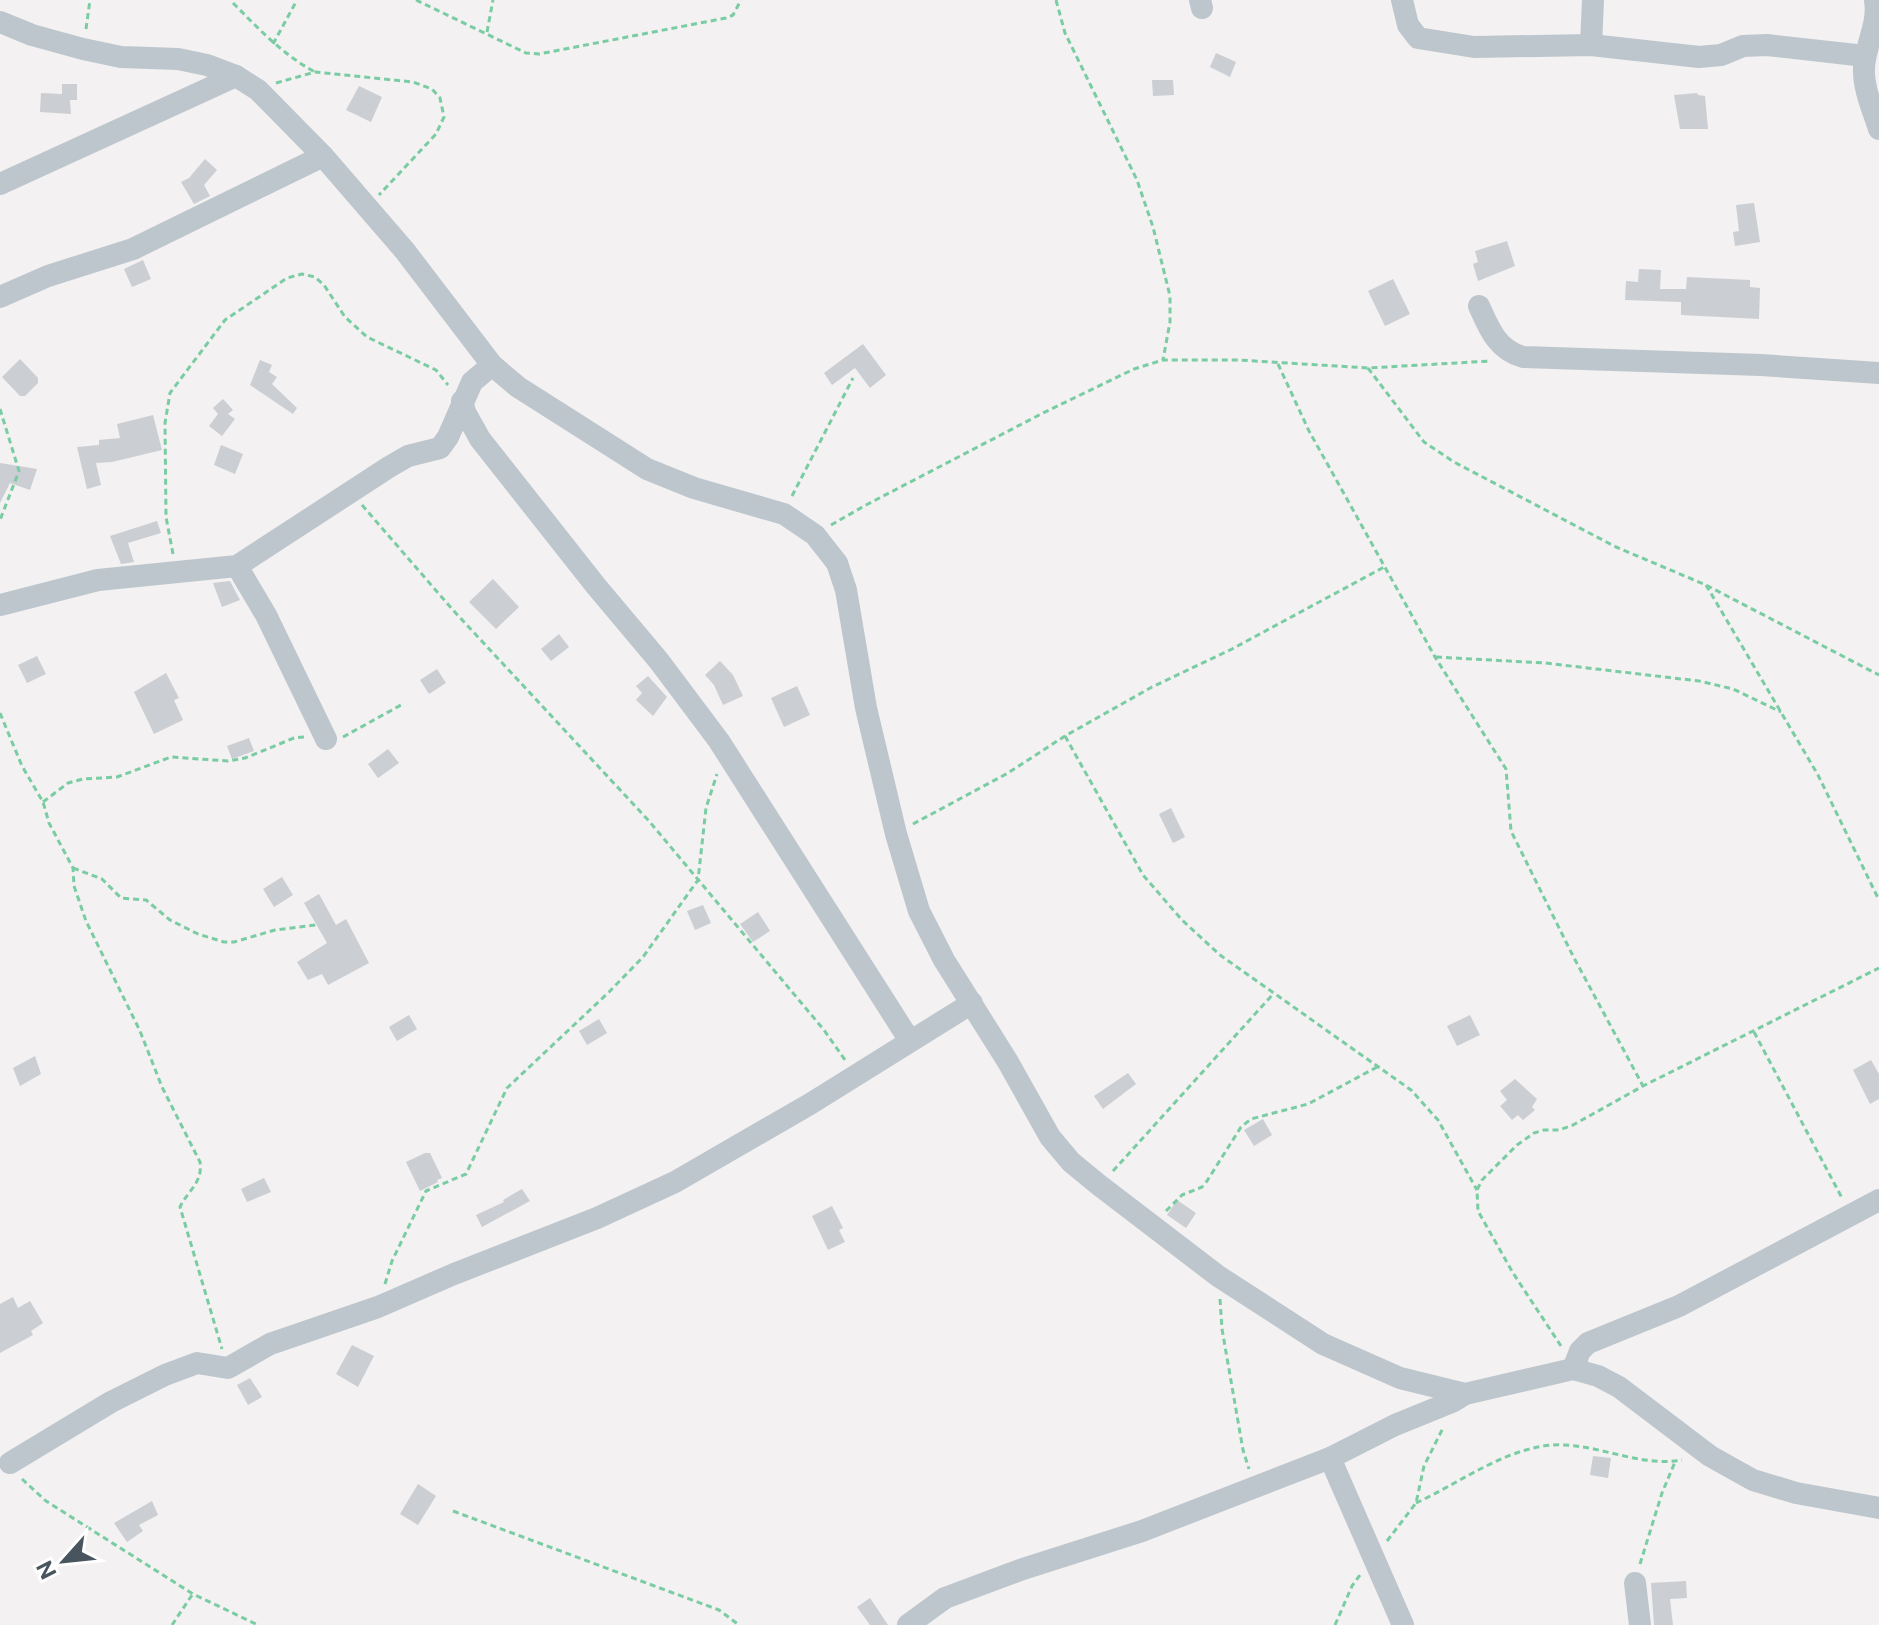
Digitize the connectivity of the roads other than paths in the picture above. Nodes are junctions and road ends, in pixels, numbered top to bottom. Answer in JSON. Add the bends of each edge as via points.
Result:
{"nodes":[{"id":1,"x":1402,"y":0,"type":"edge"},
{"id":2,"x":1593,"y":0,"type":"edge"},
{"id":3,"x":1875,"y":0,"type":"edge"},
{"id":4,"x":0,"y":22,"type":"edge"},
{"id":5,"x":1591,"y":45,"type":"junction"},
{"id":6,"x":1865,"y":56,"type":"junction"},
{"id":7,"x":236,"y":76,"type":"junction"},
{"id":8,"x":1879,"y":129,"type":"edge"},
{"id":9,"x":323,"y":156,"type":"junction"},
{"id":10,"x":0,"y":184,"type":"edge"},
{"id":11,"x":0,"y":297,"type":"edge"},
{"id":12,"x":1479,"y":306,"type":"dead end"},
{"id":13,"x":492,"y":365,"type":"junction"},
{"id":14,"x":1879,"y":373,"type":"edge"},
{"id":15,"x":461,"y":405,"type":"junction"},
{"id":16,"x":237,"y":566,"type":"junction"},
{"id":17,"x":0,"y":605,"type":"edge"},
{"id":18,"x":326,"y":739,"type":"road end"},
{"id":19,"x":972,"y":1003,"type":"junction"},
{"id":20,"x":910,"y":1041,"type":"junction"},
{"id":21,"x":1879,"y":1200,"type":"edge"},
{"id":22,"x":1574,"y":1365,"type":"junction"},
{"id":23,"x":1460,"y":1398,"type":"junction"},
{"id":24,"x":1330,"y":1458,"type":"junction"},
{"id":25,"x":10,"y":1463,"type":"road end"},
{"id":26,"x":1879,"y":1508,"type":"edge"},
{"id":27,"x":1635,"y":1583,"type":"road end"},
{"id":28,"x":908,"y":1625,"type":"edge"},
{"id":29,"x":1403,"y":1625,"type":"edge"},
{"id":30,"x":1640,"y":1625,"type":"edge"}],
"edges":[{"from":1,"to":5,"type":"street","via":[[1408,25],[1418,38],[1474,47]]},
{"from":2,"to":5,"type":"street"},
{"from":3,"to":6,"type":"street","via":[[1874,32]]},
{"from":4,"to":7,"type":"street","via":[[83,49],[178,59]]},
{"from":5,"to":6,"type":"street","via":[[1699,57],[1767,45]]},
{"from":6,"to":8,"type":"street","via":[[1863,71]]},
{"from":7,"to":9,"type":"street","via":[[258,90]]},
{"from":7,"to":10,"type":"street"},
{"from":9,"to":11,"type":"street","via":[[133,249]]},
{"from":9,"to":13,"type":"street","via":[[405,251]]},
{"from":12,"to":14,"type":"street","via":[[1493,335],[1510,354],[1523,357]]},
{"from":13,"to":15,"type":"street","via":[[472,382]]},
{"from":13,"to":19,"type":"street","via":[[647,469],[784,514],[815,535],[837,563],[866,708],[919,911]]},
{"from":15,"to":16,"type":"street","via":[[440,448],[408,456]]},
{"from":15,"to":20,"type":"street","via":[[480,439],[719,741]]},
{"from":16,"to":17,"type":"street","via":[[98,580]]},
{"from":16,"to":18,"type":"street"},
{"from":19,"to":20,"type":"street"},
{"from":19,"to":23,"type":"street","via":[[1050,1137],[1099,1185],[1218,1276],[1323,1344]]},
{"from":20,"to":25,"type":"street","via":[[675,1182],[378,1307],[270,1344],[228,1368],[197,1363],[165,1375]]},
{"from":21,"to":22,"type":"street","via":[[1679,1306],[1588,1343]]},
{"from":22,"to":23,"type":"street"},
{"from":22,"to":26,"type":"street","via":[[1619,1387],[1710,1456],[1753,1480]]},
{"from":23,"to":24,"type":"street"},
{"from":24,"to":28,"type":"street","via":[[1142,1531],[945,1598]]},
{"from":24,"to":29,"type":"street"},
{"from":27,"to":30,"type":"street"}]}
